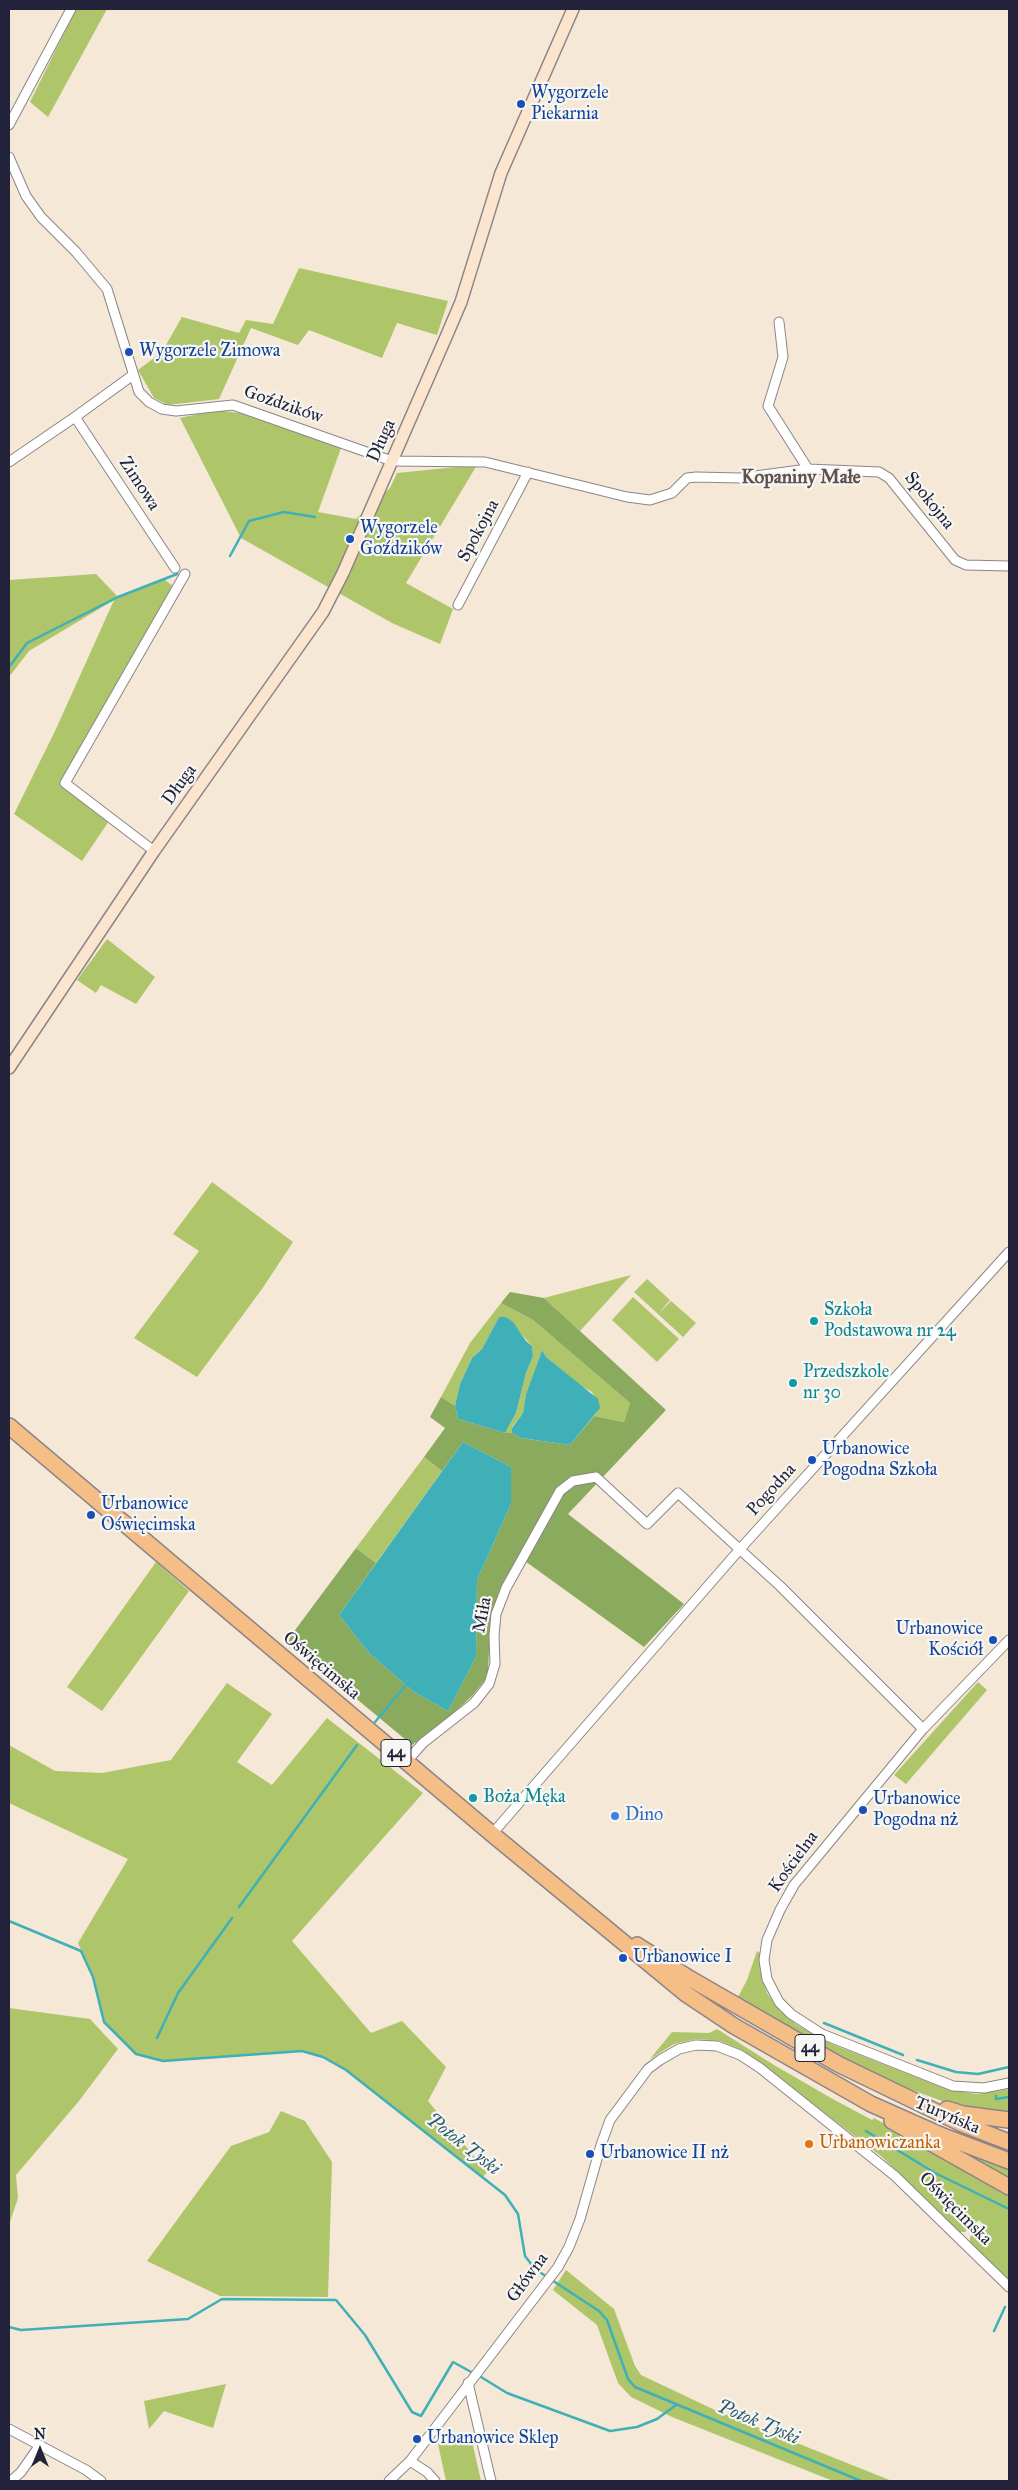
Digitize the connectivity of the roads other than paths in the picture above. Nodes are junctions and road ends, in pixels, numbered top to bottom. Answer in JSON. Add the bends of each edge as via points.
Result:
{"nodes":[{"id":1,"x":71,"y":9,"type":"edge"},
{"id":2,"x":573,"y":9,"type":"edge"},
{"id":3,"x":9,"y":124,"type":"edge"},
{"id":4,"x":9,"y":157,"type":"edge"},
{"id":5,"x":779,"y":322,"type":"dead end"},
{"id":6,"x":133,"y":374,"type":"junction"},
{"id":7,"x":76,"y":417,"type":"junction"},
{"id":8,"x":392,"y":461,"type":"junction"},
{"id":9,"x":9,"y":462,"type":"edge"},
{"id":10,"x":808,"y":469,"type":"junction"},
{"id":11,"x":528,"y":472,"type":"junction"},
{"id":12,"x":1009,"y":566,"type":"edge"},
{"id":13,"x":175,"y":568,"type":"dead end"},
{"id":14,"x":185,"y":574,"type":"dead end"},
{"id":15,"x":458,"y":605,"type":"dead end"},
{"id":16,"x":154,"y":851,"type":"junction"},
{"id":17,"x":9,"y":1068,"type":"edge"},
{"id":18,"x":1009,"y":1252,"type":"edge"},
{"id":19,"x":10,"y":1431,"type":"edge"},
{"id":20,"x":740,"y":1550,"type":"junction"},
{"id":21,"x":1009,"y":1640,"type":"edge"},
{"id":22,"x":923,"y":1729,"type":"junction"},
{"id":23,"x":406,"y":1762,"type":"junction"},
{"id":24,"x":492,"y":1834,"type":"junction"},
{"id":25,"x":611,"y":1931,"type":"junction"},
{"id":26,"x":648,"y":2070,"type":"joint"},
{"id":27,"x":1009,"y":2083,"type":"edge"},
{"id":28,"x":899,"y":2094,"type":"junction"},
{"id":29,"x":871,"y":2104,"type":"junction"},
{"id":30,"x":1009,"y":2120,"type":"edge"},
{"id":31,"x":1009,"y":2142,"type":"edge"},
{"id":32,"x":1009,"y":2161,"type":"edge"},
{"id":33,"x":1009,"y":2187,"type":"edge"},
{"id":34,"x":1009,"y":2287,"type":"edge"},
{"id":35,"x":468,"y":2383,"type":"junction"},
{"id":36,"x":9,"y":2430,"type":"edge"},
{"id":37,"x":40,"y":2446,"type":"junction"},
{"id":38,"x":410,"y":2461,"type":"junction"},
{"id":39,"x":11,"y":2481,"type":"edge"},
{"id":40,"x":101,"y":2481,"type":"edge"},
{"id":41,"x":388,"y":2481,"type":"edge"},
{"id":42,"x":435,"y":2481,"type":"edge"},
{"id":43,"x":491,"y":2481,"type":"edge"}],
"edges":[{"from":1,"to":3,"type":"street"},
{"from":2,"to":8,"type":"street","name":"Długa","via":[[501,174],[461,302]]},
{"from":4,"to":6,"type":"street","name":"Goździków","via":[[26,196],[40,217],[76,252],[106,289]]},
{"from":5,"to":10,"type":"street","via":[[783,357],[768,406]]},
{"from":6,"to":7,"type":"street"},
{"from":6,"to":8,"type":"street","name":"Goździków","via":[[139,392],[162,409],[176,411],[233,405]]},
{"from":7,"to":9,"type":"street"},
{"from":7,"to":13,"type":"street","name":"Zimowa"},
{"from":8,"to":11,"type":"street","name":"Spokojna","via":[[485,462]]},
{"from":8,"to":16,"type":"street","name":"Długa","via":[[323,612]]},
{"from":10,"to":11,"type":"street","name":"Spokojna","via":[[740,478],[687,478],[672,493],[650,500]]},
{"from":10,"to":12,"type":"street","name":"Spokojna","via":[[879,472],[889,478],[955,560],[966,565]]},
{"from":11,"to":15,"type":"street","name":"Spokojna"},
{"from":14,"to":16,"type":"street","via":[[65,783]]},
{"from":16,"to":17,"type":"street","name":"Długa"},
{"from":18,"to":20,"type":"street","name":"Pogodna"},
{"from":19,"to":23,"type":"highway","name":"Oświęcimska","number":"44"},
{"from":20,"to":22,"type":"street"},
{"from":20,"to":23,"type":"street","name":"Miła","via":[[678,1493],[647,1524],[596,1477],[573,1481],[560,1491],[506,1588],[496,1614],[495,1664],[489,1684],[474,1703],[423,1743]]},
{"from":20,"to":24,"type":"street","name":"Pogodna"},
{"from":21,"to":22,"type":"street","name":"Kościelna"},
{"from":22,"to":27,"type":"street","name":"Kościelna","via":[[794,1885],[767,1940],[764,1960],[767,1980],[785,2009],[802,2023],[833,2040],[953,2086],[984,2088]]},
{"from":23,"to":24,"type":"highway","name":"Oświęcimska","number":"44"},
{"from":24,"to":25,"type":"highway","name":"Oświęcimska","number":"44"},
{"from":25,"to":28,"type":"highway","name":"Oświęcimska","number":"44","via":[[793,2039]]},
{"from":25,"to":29,"type":"highway","name":"Oświęcimska","number":"44","via":[[665,1978],[710,2011]]},
{"from":26,"to":34,"type":"street","name":"Oświęcimska","via":[[673,2051],[696,2045],[723,2048],[748,2060],[895,2176]]},
{"from":26,"to":35,"type":"street","name":"Główna","via":[[606,2128],[580,2219],[558,2267]]},
{"from":28,"to":30,"type":"highway","via":[[963,2114]]},
{"from":28,"to":31,"type":"highway","name":"Turyńska","number":"44"},
{"from":29,"to":32,"type":"highway","name":"Turyńska","number":"44"},
{"from":29,"to":33,"type":"highway","via":[[900,2127]]},
{"from":35,"to":38,"type":"street","name":"Główna"},
{"from":35,"to":43,"type":"street"},
{"from":36,"to":37,"type":"street"},
{"from":37,"to":39,"type":"street","via":[[22,2472]]},
{"from":37,"to":40,"type":"street"},
{"from":38,"to":41,"type":"street","name":"Główna"},
{"from":38,"to":42,"type":"street"}]}
